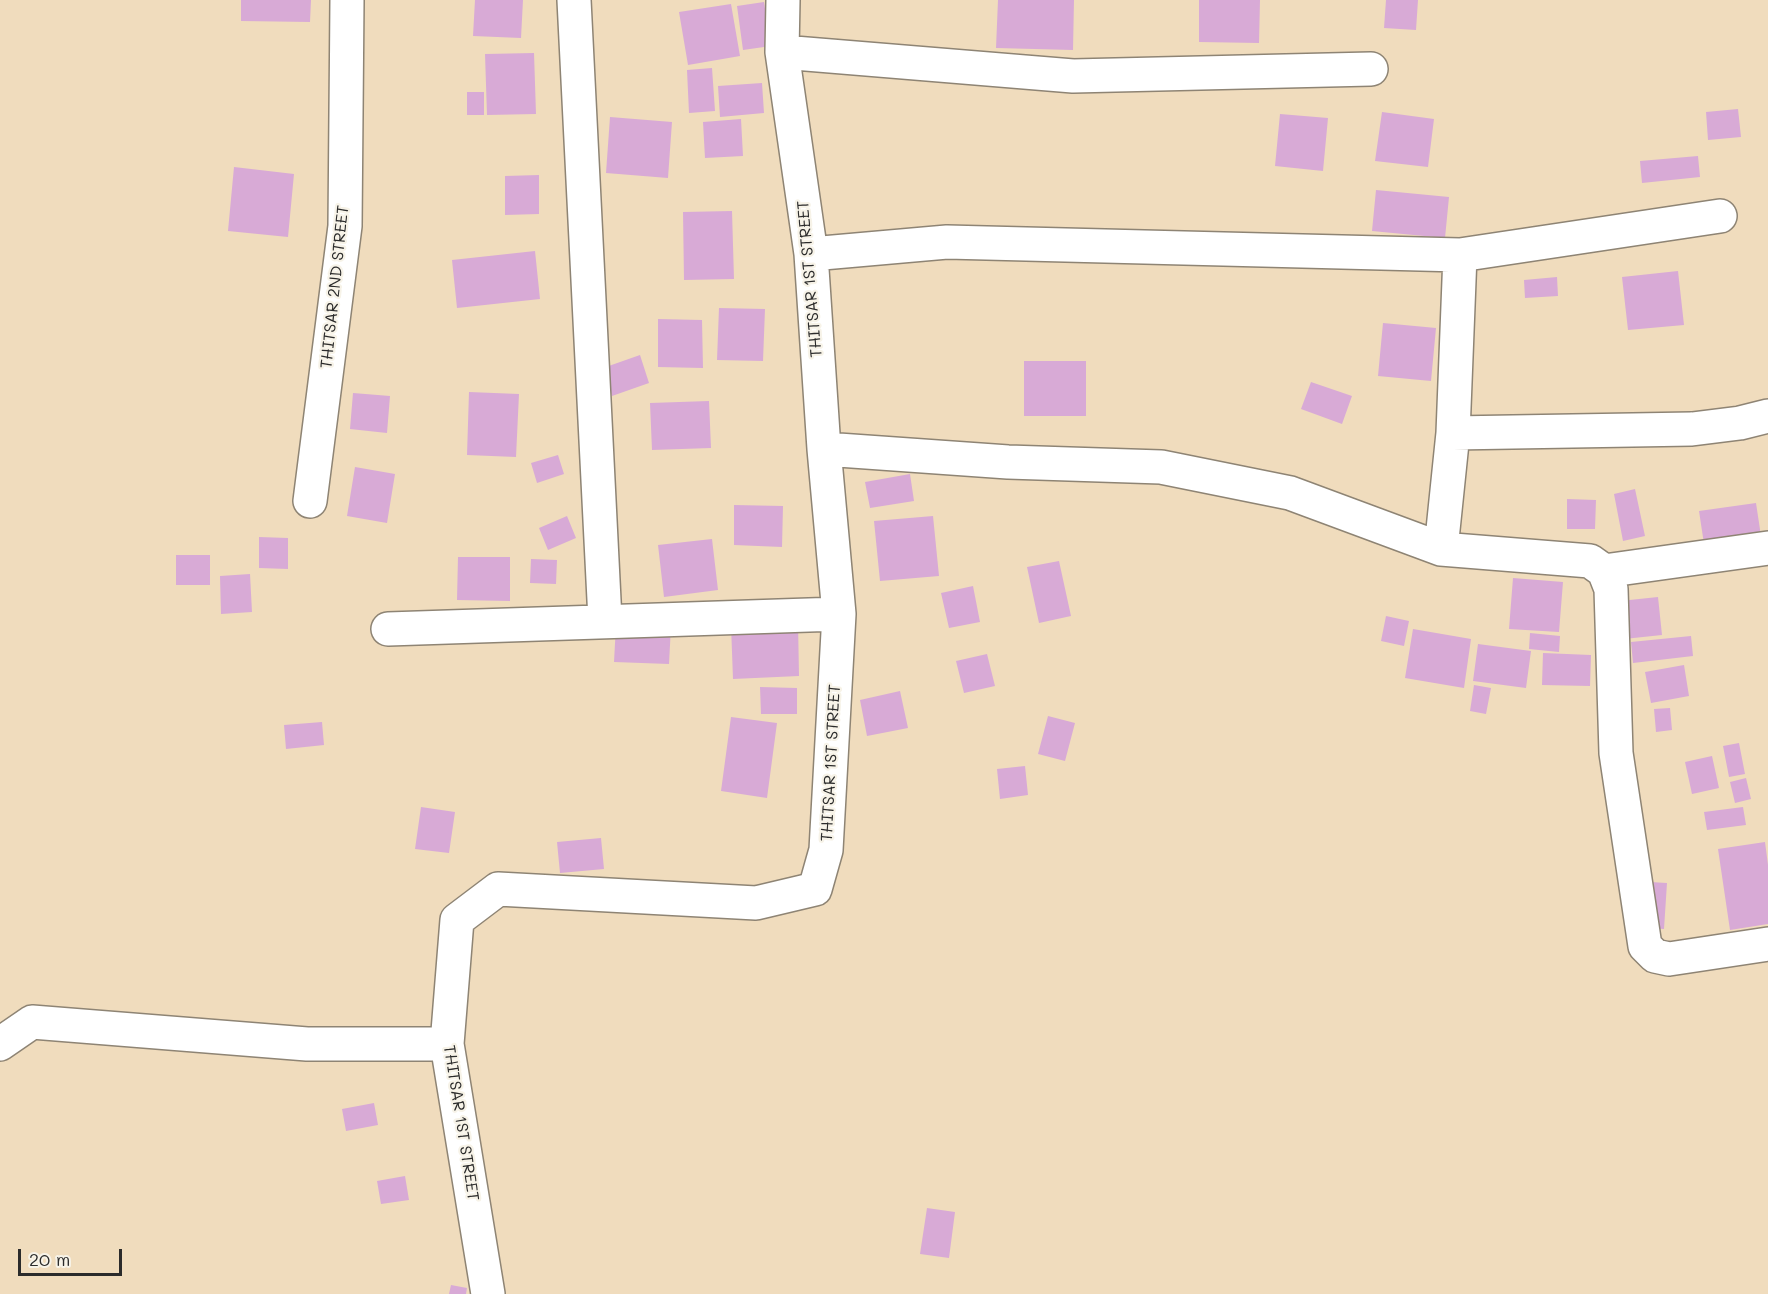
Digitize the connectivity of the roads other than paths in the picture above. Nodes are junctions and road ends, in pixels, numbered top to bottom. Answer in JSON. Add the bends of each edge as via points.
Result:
{"nodes":[{"id":1,"x":347,"y":0,"type":"edge"},
{"id":2,"x":574,"y":0,"type":"edge"},
{"id":3,"x":783,"y":0,"type":"edge"},
{"id":4,"x":782,"y":52,"type":"junction"},
{"id":5,"x":1371,"y":69,"type":"dead end"},
{"id":6,"x":1720,"y":216,"type":"dead end"},
{"id":7,"x":811,"y":254,"type":"junction"},
{"id":8,"x":1460,"y":255,"type":"junction"},
{"id":9,"x":1768,"y":416,"type":"edge"},
{"id":10,"x":1453,"y":433,"type":"junction"},
{"id":11,"x":824,"y":449,"type":"junction"},
{"id":12,"x":310,"y":501,"type":"dead end"},
{"id":13,"x":1768,"y":548,"type":"edge"},
{"id":14,"x":1441,"y":549,"type":"junction"},
{"id":15,"x":1604,"y":571,"type":"junction"},
{"id":16,"x":839,"y":614,"type":"junction"},
{"id":17,"x":605,"y":620,"type":"junction"},
{"id":18,"x":388,"y":629,"type":"dead end"},
{"id":19,"x":1768,"y":944,"type":"edge"},
{"id":20,"x":0,"y":1044,"type":"edge"},
{"id":21,"x":447,"y":1044,"type":"junction"},
{"id":22,"x":488,"y":1294,"type":"edge"}],
"edges":[{"from":1,"to":12,"type":"street","name":"THITSAR 2ND STREET","via":[[345,226]]},
{"from":2,"to":17,"type":"street"},
{"from":3,"to":4,"type":"street","name":"THITSAR 1ST STREET"},
{"from":4,"to":5,"type":"street","via":[[1073,76]]},
{"from":4,"to":7,"type":"street","name":"THITSAR 1ST STREET"},
{"from":6,"to":8,"type":"street"},
{"from":7,"to":8,"type":"street","via":[[947,242]]},
{"from":7,"to":11,"type":"street","name":"THITSAR 1ST STREET"},
{"from":8,"to":10,"type":"street"},
{"from":9,"to":10,"type":"street","via":[[1692,429]]},
{"from":10,"to":14,"type":"street"},
{"from":11,"to":14,"type":"street","via":[[1008,462],[1161,467],[1290,493]]},
{"from":11,"to":16,"type":"street","name":"THITSAR 1ST STREET"},
{"from":13,"to":15,"type":"street"},
{"from":14,"to":15,"type":"street","via":[[1590,561]]},
{"from":15,"to":19,"type":"street","via":[[1611,589],[1616,753],[1645,946],[1655,956],[1669,959]]},
{"from":16,"to":17,"type":"street"},
{"from":16,"to":21,"type":"street","name":"THITSAR 1ST STREET","via":[[826,850],[815,889],[756,903],[498,889],[457,920]]},
{"from":17,"to":18,"type":"street"},
{"from":20,"to":21,"type":"street","via":[[32,1022],[307,1044]]},
{"from":21,"to":22,"type":"street","name":"THITSAR 1ST STREET"}]}
